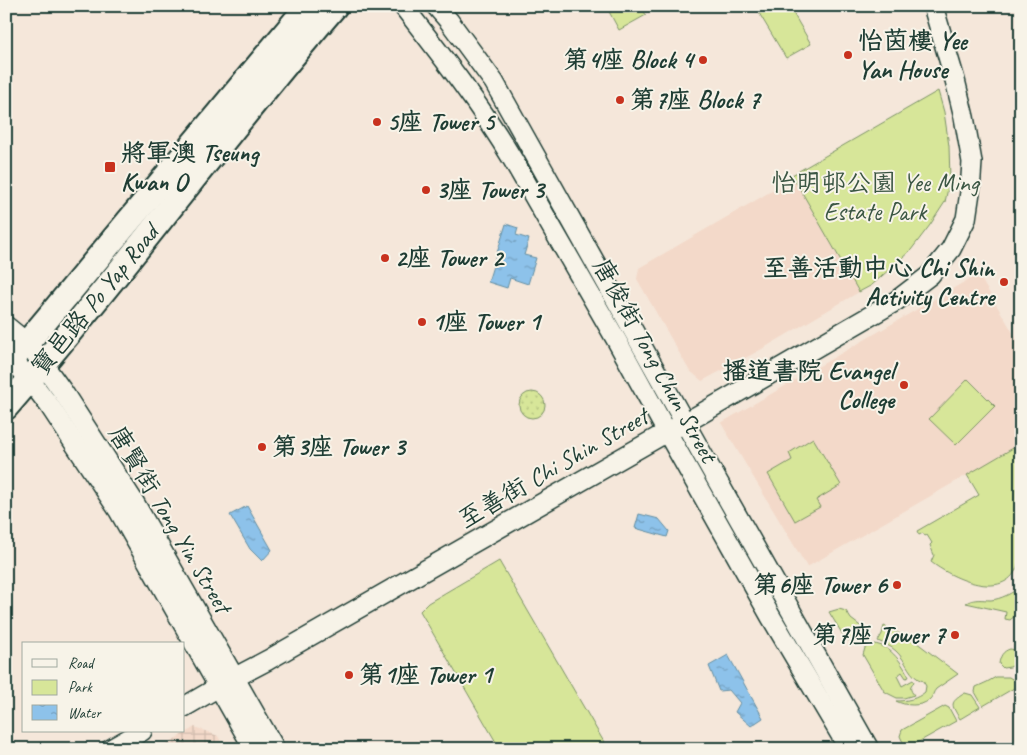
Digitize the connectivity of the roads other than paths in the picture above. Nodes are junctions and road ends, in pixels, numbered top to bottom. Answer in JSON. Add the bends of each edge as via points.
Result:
{"nodes":[{"id":1,"x":308,"y":6,"type":"edge"},
{"id":2,"x":335,"y":6,"type":"edge"},
{"id":3,"x":403,"y":6,"type":"edge"},
{"id":4,"x":436,"y":6,"type":"edge"},
{"id":5,"x":933,"y":6,"type":"edge"},
{"id":6,"x":494,"y":82,"type":"junction"},
{"id":7,"x":461,"y":83,"type":"junction"},
{"id":8,"x":6,"y":326,"type":"edge"},
{"id":9,"x":13,"y":356,"type":"edge"},
{"id":10,"x":36,"y":372,"type":"junction"},
{"id":11,"x":6,"y":407,"type":"edge"},
{"id":12,"x":686,"y":423,"type":"junction"},
{"id":13,"x":666,"y":432,"type":"junction"},
{"id":14,"x":226,"y":682,"type":"junction"},
{"id":15,"x":185,"y":706,"type":"edge"},
{"id":16,"x":140,"y":732,"type":"edge"},
{"id":17,"x":112,"y":749,"type":"edge"},
{"id":18,"x":254,"y":749,"type":"edge"},
{"id":19,"x":275,"y":749,"type":"edge"},
{"id":20,"x":849,"y":749,"type":"edge"},
{"id":21,"x":869,"y":749,"type":"edge"}],
"edges":[{"from":1,"to":9,"type":"main road","name":"寶邑路 Po Yap Road"},
{"from":2,"to":10,"type":"main road","name":"寶邑路 Po Yap Road"},
{"from":3,"to":7,"type":"street","name":"唐俊街 Tong Chun Street"},
{"from":4,"to":6,"type":"street","name":"唐俊街 Tong Chun Street"},
{"from":5,"to":12,"type":"street","name":"至善街 Chi Shin Street","via":[[955,80],[972,162],[966,219],[951,249],[930,276],[896,301]]},
{"from":6,"to":7,"type":"street","via":[[474,88]]},
{"from":6,"to":12,"type":"street","name":"唐俊街 Tong Chun Street"},
{"from":7,"to":13,"type":"street","name":"唐俊街 Tong Chun Street","via":[[513,160]]},
{"from":8,"to":9,"type":"street","name":"唐賢街 Tong Yin Street"},
{"from":9,"to":10,"type":"street","name":"唐賢街 Tong Yin Street"},
{"from":10,"to":11,"type":"main road","name":"寶邑路 Po Yap Road"},
{"from":10,"to":14,"type":"street","name":"唐賢街 Tong Yin Street","via":[[49,405]]},
{"from":12,"to":13,"type":"street","name":"至善街 Chi Shin Street"},
{"from":12,"to":21,"type":"street","name":"唐俊街 Tong Chun Street"},
{"from":13,"to":14,"type":"street","name":"至善街 Chi Shin Street"},
{"from":13,"to":20,"type":"street","name":"唐俊街 Tong Chun Street"},
{"from":14,"to":15,"type":"street","name":"至善街 Chi Shin Street"},
{"from":14,"to":18,"type":"street","name":"唐賢街 Tong Yin Street"},
{"from":14,"to":19,"type":"street","name":"唐賢街 Tong Yin Street"},
{"from":16,"to":17,"type":"street"}]}
